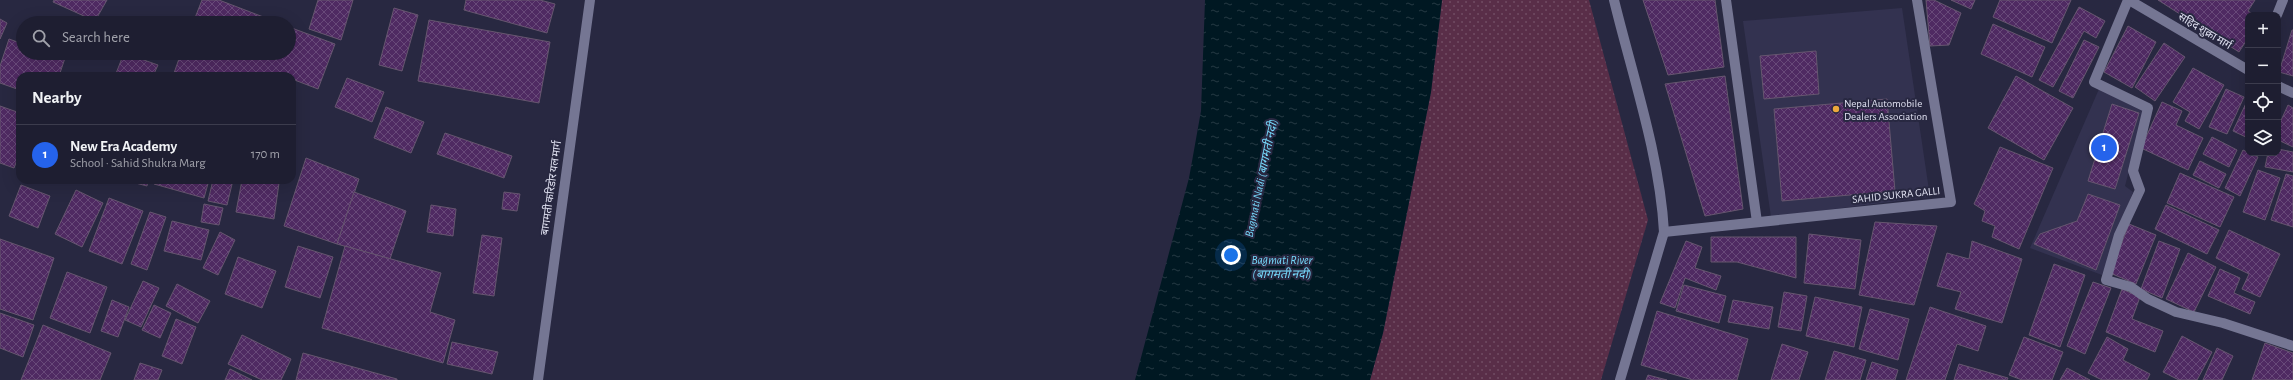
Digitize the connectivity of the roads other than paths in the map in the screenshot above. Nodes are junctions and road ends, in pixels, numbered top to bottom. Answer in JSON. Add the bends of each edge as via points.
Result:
{"nodes":[{"id":1,"x":590,"y":0,"type":"edge"},
{"id":2,"x":1614,"y":0,"type":"edge"},
{"id":3,"x":1726,"y":0,"type":"edge"},
{"id":4,"x":1917,"y":0,"type":"edge"},
{"id":5,"x":2129,"y":0,"type":"edge"},
{"id":6,"x":2283,"y":0,"type":"edge"},
{"id":7,"x":2278,"y":12,"type":"edge"},
{"id":8,"x":2245,"y":68,"type":"edge"},
{"id":9,"x":2281,"y":87,"type":"edge"},
{"id":10,"x":2293,"y":93,"type":"edge"},
{"id":11,"x":1757,"y":222,"type":"junction"},
{"id":12,"x":1664,"y":232,"type":"junction"},
{"id":13,"x":2293,"y":346,"type":"edge"},
{"id":14,"x":538,"y":380,"type":"edge"},
{"id":15,"x":1620,"y":380,"type":"edge"}],
"edges":[{"from":1,"to":14,"type":"street","name":"बागमती करिडोर यल मार्ग"},
{"from":2,"to":12,"type":"street","via":[[1652,153],[1663,209]]},
{"from":3,"to":11,"type":"street"},
{"from":4,"to":11,"type":"street","name":"SAHID SUKRA GALLI","via":[[1951,202]]},
{"from":5,"to":8,"type":"street","name":"सहिद शुक्रा मार्ग"},
{"from":5,"to":13,"type":"street","via":[[2094,82],[2148,108],[2133,171],[2140,190],[2120,235],[2106,280],[2131,287],[2176,312],[2223,323]]},
{"from":6,"to":7,"type":"street"},
{"from":9,"to":10,"type":"street"},
{"from":11,"to":12,"type":"street","name":"SAHID SUKRA GALLI"},
{"from":12,"to":15,"type":"street"}]}
